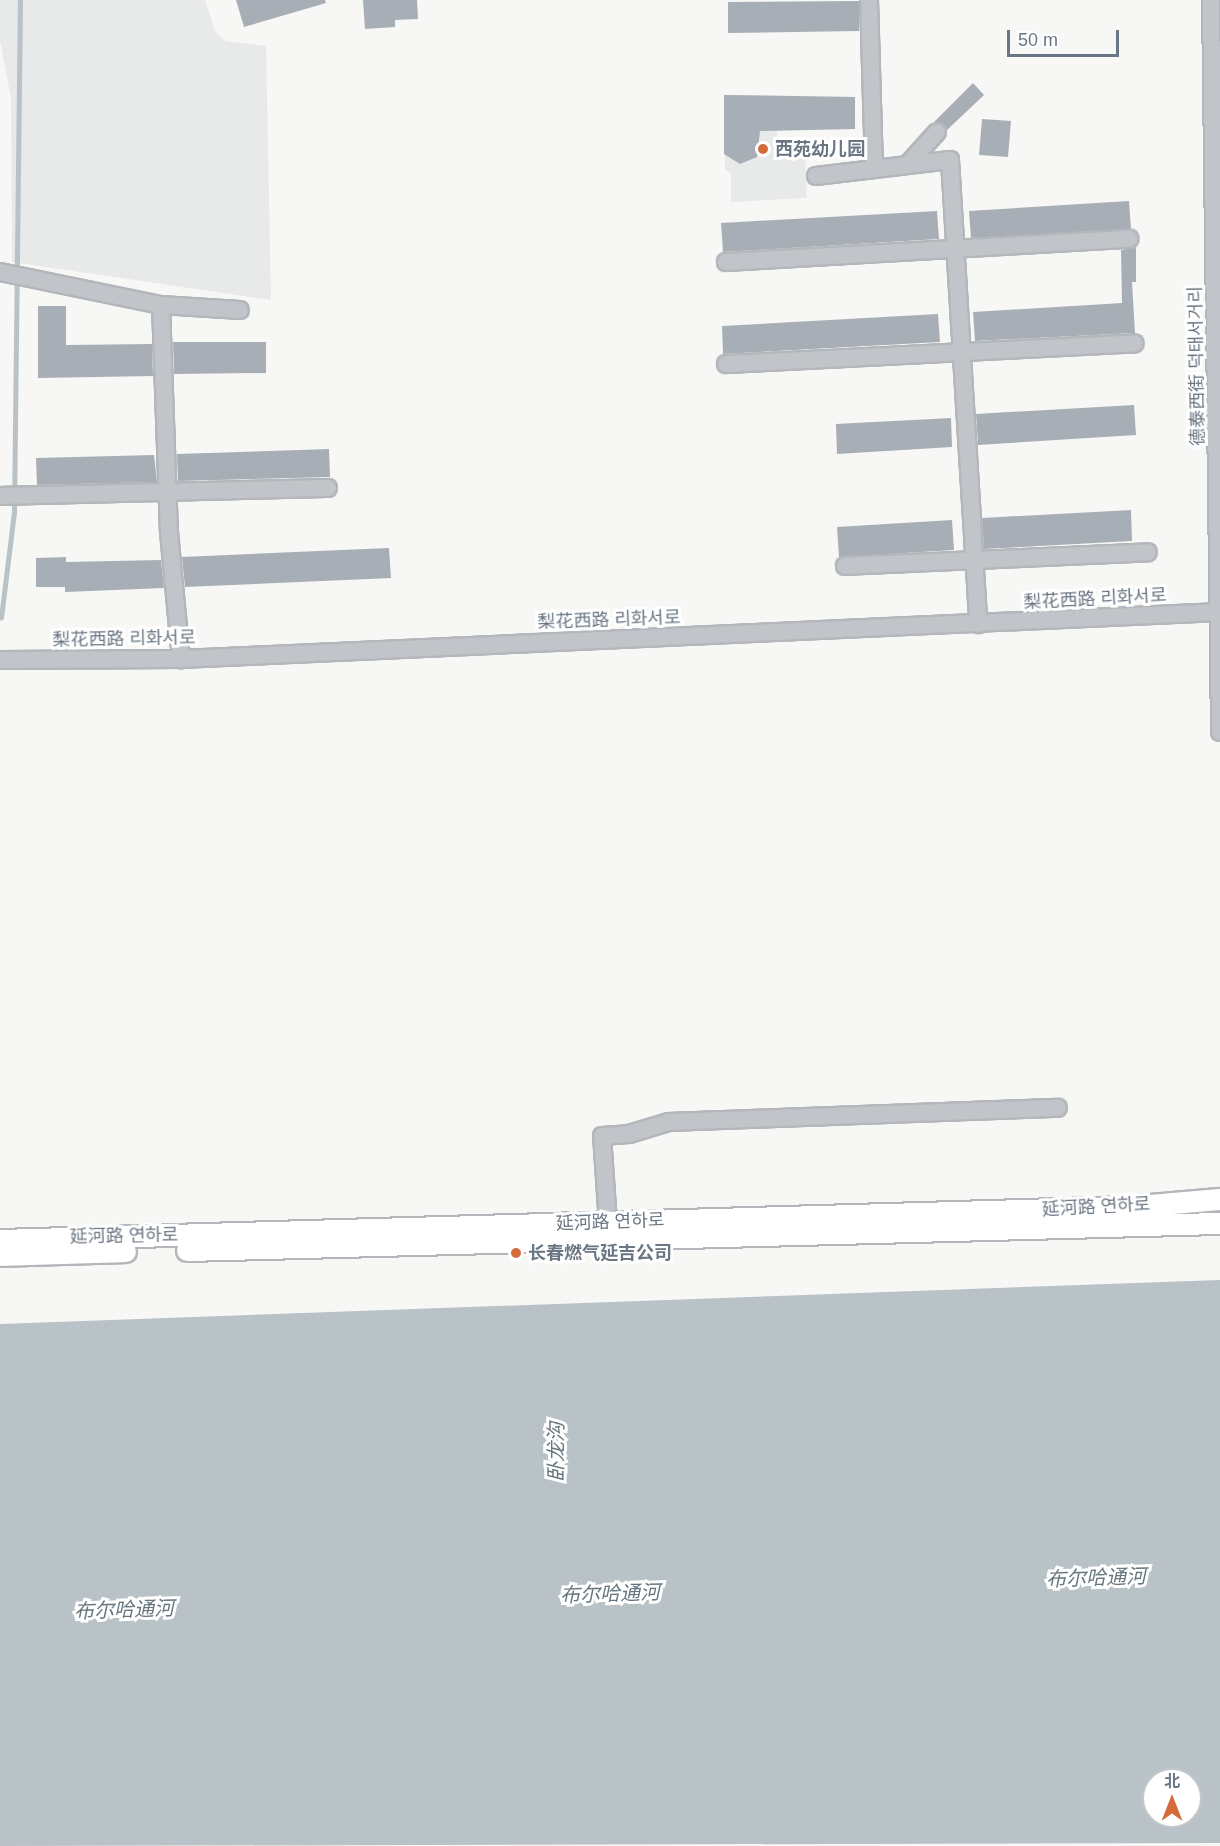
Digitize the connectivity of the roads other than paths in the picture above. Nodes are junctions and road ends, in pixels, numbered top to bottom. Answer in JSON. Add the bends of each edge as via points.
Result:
{"nodes":[{"id":1,"x":869,"y":0,"type":"edge"},
{"id":2,"x":1211,"y":0,"type":"edge"},
{"id":3,"x":937,"y":132,"type":"dead end"},
{"id":4,"x":909,"y":164,"type":"junction"},
{"id":5,"x":874,"y":169,"type":"junction"},
{"id":6,"x":816,"y":176,"type":"dead end"},
{"id":7,"x":1129,"y":239,"type":"dead end"},
{"id":8,"x":956,"y":249,"type":"junction"},
{"id":9,"x":726,"y":262,"type":"dead end"},
{"id":10,"x":7,"y":273,"type":"edge"},
{"id":11,"x":161,"y":305,"type":"junction"},
{"id":12,"x":240,"y":310,"type":"dead end"},
{"id":13,"x":1134,"y":343,"type":"dead end"},
{"id":14,"x":962,"y":352,"type":"junction"},
{"id":15,"x":726,"y":364,"type":"dead end"},
{"id":16,"x":328,"y":488,"type":"dead end"},
{"id":17,"x":168,"y":494,"type":"junction"},
{"id":18,"x":1,"y":496,"type":"edge"},
{"id":19,"x":1148,"y":552,"type":"dead end"},
{"id":20,"x":974,"y":560,"type":"junction"},
{"id":21,"x":844,"y":566,"type":"dead end"},
{"id":22,"x":1220,"y":612,"type":"edge"},
{"id":23,"x":978,"y":624,"type":"junction"},
{"id":24,"x":181,"y":659,"type":"junction"},
{"id":25,"x":0,"y":660,"type":"edge"},
{"id":26,"x":1220,"y":732,"type":"edge"},
{"id":27,"x":1058,"y":1108,"type":"dead end"},
{"id":28,"x":1220,"y":1198,"type":"edge"},
{"id":29,"x":608,"y":1222,"type":"junction"},
{"id":30,"x":1220,"y":1223,"type":"edge"},
{"id":31,"x":0,"y":1240,"type":"edge"},
{"id":32,"x":0,"y":1255,"type":"edge"}],
"edges":[{"from":1,"to":5,"type":"street"},
{"from":2,"to":22,"type":"street","name":"德泰西街 덕태서거리"},
{"from":3,"to":4,"type":"street"},
{"from":4,"to":5,"type":"street"},
{"from":4,"to":8,"type":"street","via":[[950,159]]},
{"from":5,"to":6,"type":"street"},
{"from":7,"to":8,"type":"street"},
{"from":8,"to":9,"type":"street"},
{"from":8,"to":14,"type":"street"},
{"from":10,"to":11,"type":"street"},
{"from":11,"to":12,"type":"street"},
{"from":11,"to":17,"type":"street"},
{"from":13,"to":14,"type":"street"},
{"from":14,"to":15,"type":"street"},
{"from":14,"to":20,"type":"street"},
{"from":16,"to":17,"type":"street"},
{"from":17,"to":18,"type":"street"},
{"from":17,"to":24,"type":"street"},
{"from":19,"to":20,"type":"street"},
{"from":20,"to":21,"type":"street"},
{"from":20,"to":23,"type":"street"},
{"from":22,"to":23,"type":"street","name":"梨花西路 리화서로"},
{"from":22,"to":26,"type":"street","name":"德泰西街 덕태서거리"},
{"from":23,"to":24,"type":"street","name":"梨花西路 리화서로"},
{"from":24,"to":25,"type":"street","name":"梨花西路 리화서로"},
{"from":27,"to":29,"type":"street","via":[[669,1122],[629,1134],[602,1136]]},
{"from":28,"to":29,"type":"main road","name":"延河路 연하로","via":[[1126,1207]]},
{"from":29,"to":31,"type":"main road","name":"延河路 연하로"},
{"from":30,"to":32,"type":"main road","name":"延河路 연하로"}]}
